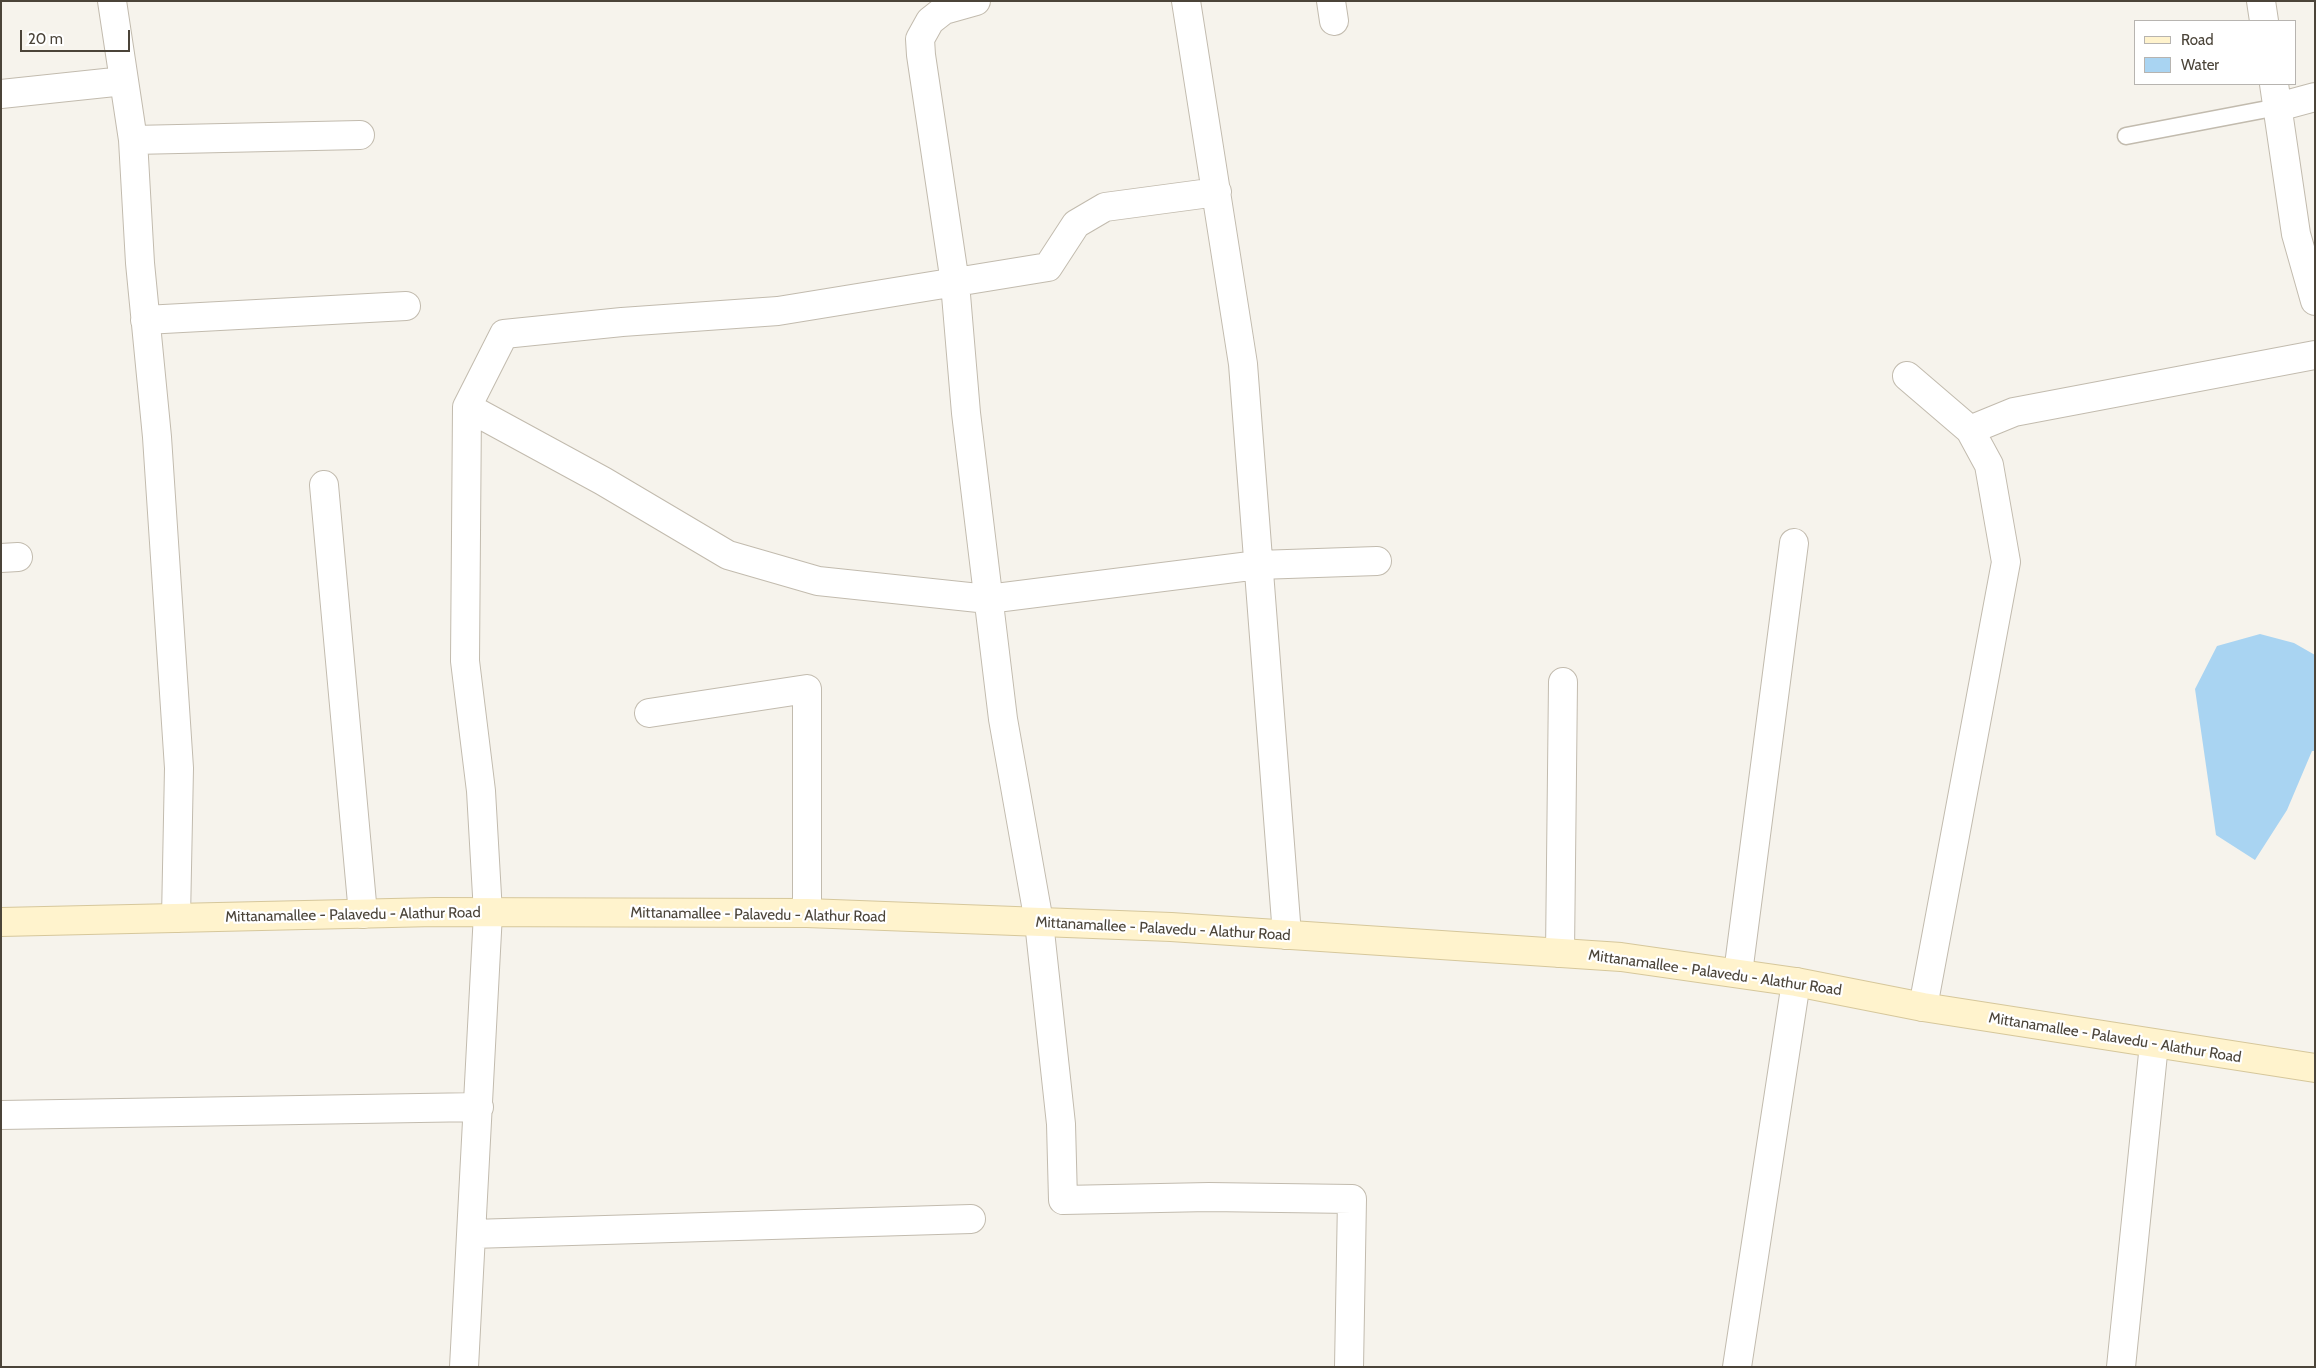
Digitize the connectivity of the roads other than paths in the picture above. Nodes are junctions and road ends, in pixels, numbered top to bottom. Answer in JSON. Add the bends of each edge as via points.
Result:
{"nodes":[{"id":1,"x":112,"y":1,"type":"edge"},
{"id":2,"x":976,"y":1,"type":"edge"},
{"id":3,"x":1186,"y":1,"type":"edge"},
{"id":4,"x":2261,"y":1,"type":"edge"},
{"id":5,"x":2264,"y":20,"type":"edge"},
{"id":6,"x":124,"y":81,"type":"junction"},
{"id":7,"x":1,"y":94,"type":"edge"},
{"id":8,"x":2276,"y":96,"type":"edge"},
{"id":9,"x":2315,"y":97,"type":"edge"},
{"id":10,"x":360,"y":135,"type":"dead end"},
{"id":11,"x":2126,"y":136,"type":"dead end"},
{"id":12,"x":133,"y":140,"type":"junction"},
{"id":13,"x":1217,"y":192,"type":"junction"},
{"id":14,"x":955,"y":283,"type":"junction"},
{"id":15,"x":2315,"y":301,"type":"edge"},
{"id":16,"x":406,"y":306,"type":"dead end"},
{"id":17,"x":145,"y":320,"type":"junction"},
{"id":18,"x":2315,"y":355,"type":"edge"},
{"id":19,"x":1907,"y":376,"type":"dead end"},
{"id":20,"x":467,"y":407,"type":"junction"},
{"id":21,"x":1970,"y":430,"type":"junction"},
{"id":22,"x":324,"y":485,"type":"dead end"},
{"id":23,"x":1794,"y":542,"type":"dead end"},
{"id":24,"x":1376,"y":561,"type":"dead end"},
{"id":25,"x":1258,"y":565,"type":"junction"},
{"id":26,"x":988,"y":599,"type":"junction"},
{"id":27,"x":1563,"y":682,"type":"dead end"},
{"id":28,"x":649,"y":712,"type":"dead end"},
{"id":29,"x":488,"y":913,"type":"junction"},
{"id":30,"x":807,"y":913,"type":"junction"},
{"id":31,"x":363,"y":914,"type":"junction"},
{"id":32,"x":176,"y":918,"type":"junction"},
{"id":33,"x":1,"y":922,"type":"edge"},
{"id":34,"x":1039,"y":922,"type":"junction"},
{"id":35,"x":1287,"y":935,"type":"junction"},
{"id":36,"x":1560,"y":953,"type":"junction"},
{"id":37,"x":1738,"y":973,"type":"junction"},
{"id":38,"x":1796,"y":982,"type":"junction"},
{"id":39,"x":1923,"y":1007,"type":"junction"},
{"id":40,"x":2154,"y":1044,"type":"junction"},
{"id":41,"x":2315,"y":1068,"type":"edge"},
{"id":42,"x":479,"y":1107,"type":"junction"},
{"id":43,"x":1,"y":1116,"type":"edge"},
{"id":44,"x":970,"y":1219,"type":"dead end"},
{"id":45,"x":472,"y":1234,"type":"junction"},
{"id":46,"x":464,"y":1367,"type":"edge"},
{"id":47,"x":1349,"y":1367,"type":"edge"},
{"id":48,"x":1737,"y":1367,"type":"edge"},
{"id":49,"x":2121,"y":1367,"type":"edge"}],
"edges":[{"from":1,"to":6,"type":"street"},
{"from":2,"to":14,"type":"street","via":[[944,10],[930,21],[920,38]]},
{"from":3,"to":13,"type":"street"},
{"from":4,"to":5,"type":"street"},
{"from":6,"to":7,"type":"street"},
{"from":6,"to":12,"type":"street"},
{"from":8,"to":9,"type":"street"},
{"from":8,"to":11,"type":"lane"},
{"from":8,"to":15,"type":"street","via":[[2296,234]]},
{"from":10,"to":12,"type":"street"},
{"from":12,"to":17,"type":"street"},
{"from":13,"to":14,"type":"street","via":[[1105,207],[1076,224],[1048,267]]},
{"from":13,"to":25,"type":"street","via":[[1243,364]]},
{"from":14,"to":20,"type":"street","via":[[778,311],[504,334]]},
{"from":14,"to":26,"type":"street","via":[[966,413]]},
{"from":16,"to":17,"type":"street"},
{"from":17,"to":32,"type":"street","via":[[157,437],[179,768]]},
{"from":18,"to":21,"type":"street","via":[[2014,412]]},
{"from":19,"to":21,"type":"street"},
{"from":20,"to":26,"type":"street","via":[[603,481],[728,555],[818,581]]},
{"from":20,"to":29,"type":"street","via":[[465,661],[481,791]]},
{"from":21,"to":39,"type":"street","via":[[1989,465],[2006,562]]},
{"from":22,"to":31,"type":"street"},
{"from":23,"to":37,"type":"street"},
{"from":24,"to":25,"type":"street"},
{"from":25,"to":26,"type":"street"},
{"from":25,"to":35,"type":"street"},
{"from":26,"to":34,"type":"street","via":[[1003,718]]},
{"from":27,"to":36,"type":"street"},
{"from":28,"to":30,"type":"street","via":[[807,689]]},
{"from":29,"to":30,"type":"street","name":"Mittanamallee - Palavedu - Alathur Road"},
{"from":29,"to":31,"type":"street","name":"Mittanamallee - Palavedu - Alathur Road"},
{"from":29,"to":42,"type":"street"},
{"from":30,"to":34,"type":"street","name":"Mittanamallee - Palavedu - Alathur Road"},
{"from":31,"to":32,"type":"street","name":"Mittanamallee - Palavedu - Alathur Road"},
{"from":32,"to":33,"type":"street","name":"Mittanamallee - Palavedu - Alathur Road"},
{"from":34,"to":35,"type":"street","name":"Mittanamallee - Palavedu - Alathur Road"},
{"from":34,"to":47,"type":"street","via":[[1061,1124],[1063,1200],[1210,1197],[1352,1200]]},
{"from":35,"to":36,"type":"street","name":"Mittanamallee - Palavedu - Alathur Road"},
{"from":36,"to":37,"type":"street","name":"Mittanamallee - Palavedu - Alathur Road","via":[[1621,957]]},
{"from":37,"to":38,"type":"street","name":"Mittanamallee - Palavedu - Alathur Road"},
{"from":38,"to":39,"type":"street","name":"Mittanamallee - Palavedu - Alathur Road"},
{"from":38,"to":48,"type":"street"},
{"from":39,"to":40,"type":"street","name":"Mittanamallee - Palavedu - Alathur Road"},
{"from":40,"to":41,"type":"street","name":"Mittanamallee - Palavedu - Alathur Road"},
{"from":40,"to":49,"type":"street"},
{"from":42,"to":43,"type":"street"},
{"from":42,"to":45,"type":"street"},
{"from":44,"to":45,"type":"street"},
{"from":45,"to":46,"type":"street"}]}
